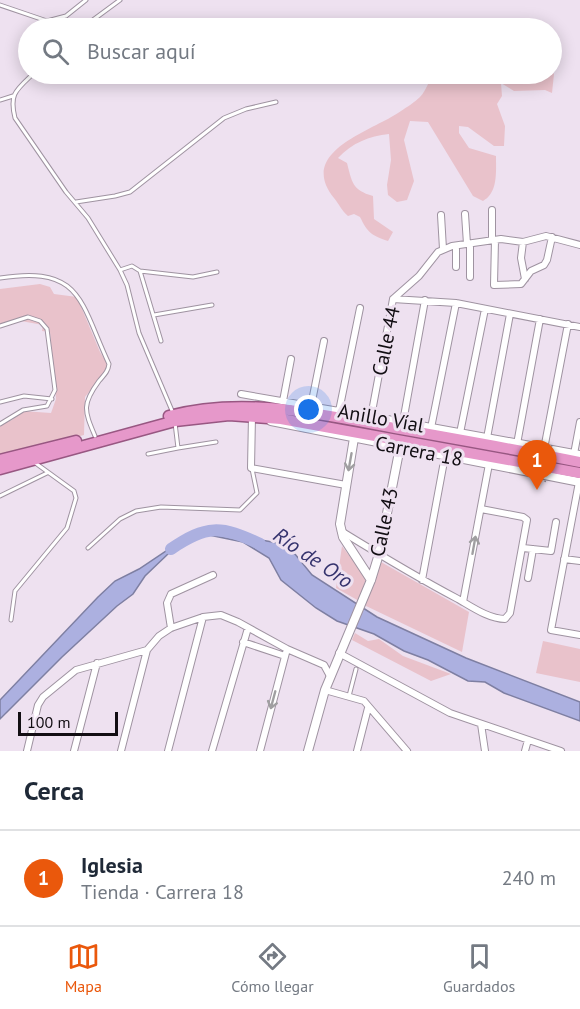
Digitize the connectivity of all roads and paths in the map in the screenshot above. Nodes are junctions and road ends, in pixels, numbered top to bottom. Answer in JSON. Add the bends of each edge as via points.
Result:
{"nodes":[{"id":1,"x":86,"y":0,"type":"edge"},
{"id":2,"x":120,"y":0,"type":"edge"},
{"id":3,"x":0,"y":5,"type":"edge"},
{"id":4,"x":38,"y":18,"type":"edge"},
{"id":5,"x":56,"y":18,"type":"edge"},
{"id":6,"x":96,"y":18,"type":"edge"},
{"id":7,"x":24,"y":84,"type":"edge"},
{"id":8,"x":13,"y":96,"type":"junction"},
{"id":9,"x":0,"y":100,"type":"edge"},
{"id":10,"x":276,"y":102,"type":"dead end"},
{"id":11,"x":76,"y":202,"type":"junction"},
{"id":12,"x":492,"y":210,"type":"dead end"},
{"id":13,"x":465,"y":214,"type":"dead end"},
{"id":14,"x":441,"y":215,"type":"dead end"},
{"id":15,"x":552,"y":237,"type":"junction"},
{"id":16,"x":494,"y":240,"type":"junction"},
{"id":17,"x":523,"y":242,"type":"junction"},
{"id":18,"x":469,"y":244,"type":"junction"},
{"id":19,"x":580,"y":245,"type":"edge"},
{"id":20,"x":456,"y":246,"type":"junction"},
{"id":21,"x":443,"y":249,"type":"junction"},
{"id":22,"x":456,"y":267,"type":"dead end"},
{"id":23,"x":120,"y":270,"type":"junction"},
{"id":24,"x":140,"y":271,"type":"junction"},
{"id":25,"x":217,"y":273,"type":"dead end"},
{"id":26,"x":470,"y":277,"type":"dead end"},
{"id":27,"x":0,"y":278,"type":"edge"},
{"id":28,"x":525,"y":279,"type":"junction"},
{"id":29,"x":393,"y":299,"type":"junction"},
{"id":30,"x":425,"y":300,"type":"junction"},
{"id":31,"x":456,"y":303,"type":"junction"},
{"id":32,"x":212,"y":305,"type":"dead end"},
{"id":33,"x":360,"y":308,"type":"dead end"},
{"id":34,"x":484,"y":309,"type":"junction"},
{"id":35,"x":510,"y":314,"type":"junction"},
{"id":36,"x":154,"y":315,"type":"junction"},
{"id":37,"x":540,"y":319,"type":"junction"},
{"id":38,"x":568,"y":324,"type":"junction"},
{"id":39,"x":0,"y":326,"type":"edge"},
{"id":40,"x":580,"y":327,"type":"edge"},
{"id":41,"x":161,"y":341,"type":"dead end"},
{"id":42,"x":324,"y":341,"type":"dead end"},
{"id":43,"x":291,"y":359,"type":"dead end"},
{"id":44,"x":241,"y":394,"type":"dead end"},
{"id":45,"x":52,"y":399,"type":"junction"},
{"id":46,"x":283,"y":401,"type":"junction"},
{"id":47,"x":0,"y":402,"type":"edge"},
{"id":48,"x":311,"y":406,"type":"junction"},
{"id":49,"x":342,"y":415,"type":"junction"},
{"id":50,"x":255,"y":416,"type":"junction"},
{"id":51,"x":369,"y":416,"type":"junction"},
{"id":52,"x":174,"y":418,"type":"junction"},
{"id":53,"x":403,"y":422,"type":"junction"},
{"id":54,"x":580,"y":422,"type":"edge"},
{"id":55,"x":0,"y":424,"type":"edge"},
{"id":56,"x":431,"y":428,"type":"junction"},
{"id":57,"x":460,"y":433,"type":"junction"},
{"id":58,"x":96,"y":436,"type":"junction"},
{"id":59,"x":354,"y":438,"type":"junction"},
{"id":60,"x":487,"y":438,"type":"junction"},
{"id":61,"x":216,"y":442,"type":"dead end"},
{"id":62,"x":517,"y":444,"type":"junction"},
{"id":63,"x":548,"y":446,"type":"junction"},
{"id":64,"x":400,"y":447,"type":"junction"},
{"id":65,"x":178,"y":448,"type":"junction"},
{"id":66,"x":148,"y":454,"type":"dead end"},
{"id":67,"x":446,"y":456,"type":"junction"},
{"id":68,"x":578,"y":457,"type":"edge"},
{"id":69,"x":0,"y":460,"type":"edge"},
{"id":70,"x":32,"y":460,"type":"junction"},
{"id":71,"x":489,"y":464,"type":"junction"},
{"id":72,"x":251,"y":468,"type":"junction"},
{"id":73,"x":0,"y":469,"type":"edge"},
{"id":74,"x":47,"y":473,"type":"junction"},
{"id":75,"x":580,"y":479,"type":"edge"},
{"id":76,"x":545,"y":482,"type":"dead end"},
{"id":77,"x":346,"y":485,"type":"junction"},
{"id":78,"x":0,"y":496,"type":"edge"},
{"id":79,"x":481,"y":509,"type":"junction"},
{"id":80,"x":556,"y":522,"type":"dead end"},
{"id":81,"x":341,"y":531,"type":"junction"},
{"id":82,"x":88,"y":548,"type":"dead end"},
{"id":83,"x":523,"y":548,"type":"junction"},
{"id":84,"x":533,"y":549,"type":"junction"},
{"id":85,"x":379,"y":554,"type":"junction"},
{"id":86,"x":564,"y":559,"type":"junction"},
{"id":87,"x":580,"y":561,"type":"edge"},
{"id":88,"x":213,"y":575,"type":"dead end"},
{"id":89,"x":528,"y":578,"type":"dead end"},
{"id":90,"x":371,"y":580,"type":"junction"},
{"id":91,"x":422,"y":580,"type":"junction"},
{"id":92,"x":464,"y":602,"type":"junction"},
{"id":93,"x":203,"y":617,"type":"junction"},
{"id":94,"x":11,"y":620,"type":"dead end"},
{"id":95,"x":171,"y":628,"type":"junction"},
{"id":96,"x":248,"y":628,"type":"junction"},
{"id":97,"x":580,"y":635,"type":"edge"},
{"id":98,"x":243,"y":642,"type":"junction"},
{"id":99,"x":147,"y":650,"type":"junction"},
{"id":100,"x":286,"y":653,"type":"junction"},
{"id":101,"x":338,"y":658,"type":"junction"},
{"id":102,"x":97,"y":663,"type":"junction"},
{"id":103,"x":324,"y":665,"type":"junction"},
{"id":104,"x":356,"y":669,"type":"dead end"},
{"id":105,"x":330,"y":676,"type":"junction"},
{"id":106,"x":325,"y":690,"type":"junction"},
{"id":107,"x":349,"y":696,"type":"junction"},
{"id":108,"x":368,"y":708,"type":"junction"},
{"id":109,"x":481,"y":724,"type":"junction"},
{"id":110,"x":528,"y":740,"type":"junction"},
{"id":111,"x":29,"y":750,"type":"edge"},
{"id":112,"x":406,"y":750,"type":"edge"},
{"id":113,"x":74,"y":751,"type":"edge"},
{"id":114,"x":121,"y":751,"type":"edge"},
{"id":115,"x":168,"y":751,"type":"edge"},
{"id":116,"x":212,"y":751,"type":"edge"},
{"id":117,"x":260,"y":751,"type":"edge"},
{"id":118,"x":308,"y":751,"type":"edge"},
{"id":119,"x":357,"y":751,"type":"edge"},
{"id":120,"x":485,"y":751,"type":"edge"},
{"id":121,"x":525,"y":751,"type":"edge"},
{"id":122,"x":561,"y":751,"type":"edge"}],
"edges":[{"from":1,"to":5,"type":"lane"},
{"from":2,"to":6,"type":"lane"},
{"from":3,"to":4,"type":"lane"},
{"from":7,"to":8,"type":"lane"},
{"from":8,"to":9,"type":"lane"},
{"from":8,"to":11,"type":"lane","via":[[15,118]]},
{"from":10,"to":11,"type":"lane","via":[[224,118],[130,192]]},
{"from":11,"to":23,"type":"lane"},
{"from":12,"to":16,"type":"street"},
{"from":13,"to":18,"type":"street"},
{"from":14,"to":21,"type":"street"},
{"from":15,"to":17,"type":"street"},
{"from":15,"to":19,"type":"street"},
{"from":15,"to":28,"type":"street","via":[[544,265]]},
{"from":16,"to":17,"type":"street"},
{"from":16,"to":18,"type":"street"},
{"from":16,"to":28,"type":"street","via":[[494,285],[521,284]]},
{"from":17,"to":28,"type":"street"},
{"from":18,"to":20,"type":"street"},
{"from":18,"to":26,"type":"street"},
{"from":20,"to":21,"type":"street"},
{"from":20,"to":22,"type":"street"},
{"from":21,"to":29,"type":"street","name":"Calle 44"},
{"from":23,"to":24,"type":"lane","via":[[132,266]]},
{"from":23,"to":52,"type":"lane","via":[[128,285],[139,333]]},
{"from":24,"to":25,"type":"lane","via":[[193,277]]},
{"from":24,"to":36,"type":"lane"},
{"from":27,"to":58,"type":"lane","via":[[38,274],[52,277],[68,286],[82,302],[109,364],[87,398],[86,410]]},
{"from":29,"to":30,"type":"street"},
{"from":29,"to":51,"type":"street","name":"Calle 44"},
{"from":30,"to":31,"type":"street"},
{"from":30,"to":53,"type":"street"},
{"from":31,"to":34,"type":"street"},
{"from":31,"to":56,"type":"street"},
{"from":32,"to":36,"type":"lane"},
{"from":33,"to":49,"type":"street"},
{"from":34,"to":35,"type":"street"},
{"from":34,"to":57,"type":"street"},
{"from":35,"to":37,"type":"street"},
{"from":35,"to":60,"type":"street"},
{"from":36,"to":41,"type":"lane"},
{"from":37,"to":38,"type":"street"},
{"from":37,"to":62,"type":"street"},
{"from":38,"to":40,"type":"street"},
{"from":38,"to":63,"type":"street"},
{"from":39,"to":45,"type":"lane","via":[[28,317],[40,321],[47,329],[55,390]]},
{"from":42,"to":48,"type":"street"},
{"from":43,"to":46,"type":"street"},
{"from":44,"to":46,"type":"street"},
{"from":45,"to":47,"type":"lane","via":[[24,396]]},
{"from":45,"to":55,"type":"lane","via":[[47,406],[23,410]]},
{"from":46,"to":48,"type":"street"},
{"from":48,"to":49,"type":"street"},
{"from":49,"to":51,"type":"street"},
{"from":49,"to":52,"type":"highway","name":"Anillo Víal","via":[[248,406],[201,409]]},
{"from":49,"to":68,"type":"highway","name":"Anillo Víal"},
{"from":50,"to":52,"type":"highway","name":"Anillo Víal"},
{"from":50,"to":59,"type":"street","name":"Carrera 18"},
{"from":50,"to":72,"type":"street"},
{"from":50,"to":75,"type":"highway","name":"Anillo Víal","via":[[311,423]]},
{"from":51,"to":53,"type":"street"},
{"from":52,"to":58,"type":"highway","name":"Anillo Víal"},
{"from":52,"to":65,"type":"lane"},
{"from":52,"to":70,"type":"highway","name":"Anillo Víal"},
{"from":53,"to":56,"type":"street"},
{"from":54,"to":68,"type":"street"},
{"from":56,"to":57,"type":"street"},
{"from":57,"to":60,"type":"street"},
{"from":58,"to":69,"type":"highway","name":"Anillo Víal"},
{"from":59,"to":64,"type":"street","name":"Carrera 18"},
{"from":59,"to":77,"type":"street","one_way":true},
{"from":60,"to":62,"type":"street"},
{"from":61,"to":65,"type":"lane"},
{"from":62,"to":63,"type":"street"},
{"from":63,"to":68,"type":"street"},
{"from":63,"to":76,"type":"path","bridge":true},
{"from":64,"to":67,"type":"street","name":"Carrera 18"},
{"from":64,"to":85,"type":"street","name":"Calle 43"},
{"from":65,"to":66,"type":"lane"},
{"from":67,"to":71,"type":"street","name":"Carrera 18"},
{"from":67,"to":91,"type":"street"},
{"from":70,"to":73,"type":"highway","name":"Anillo Víal"},
{"from":70,"to":74,"type":"lane"},
{"from":71,"to":75,"type":"street","name":"Carrera 18"},
{"from":71,"to":79,"type":"street"},
{"from":72,"to":77,"type":"street"},
{"from":72,"to":82,"type":"lane","via":[[257,493],[240,510],[161,507],[136,511],[120,519]]},
{"from":74,"to":78,"type":"lane"},
{"from":74,"to":94,"type":"lane","via":[[74,491],[76,498],[68,528],[15,591]]},
{"from":75,"to":86,"type":"street"},
{"from":77,"to":81,"type":"street"},
{"from":79,"to":83,"type":"street","via":[[527,520]]},
{"from":92,"to":79,"type":"street","one_way":true},
{"from":80,"to":84,"type":"street","via":[[551,551]]},
{"from":81,"to":85,"type":"street"},
{"from":81,"to":90,"type":"street"},
{"from":83,"to":84,"type":"street"},
{"from":83,"to":92,"type":"street","via":[[510,614],[505,619],[497,619]]},
{"from":84,"to":89,"type":"street"},
{"from":85,"to":90,"type":"street","name":"Calle 43"},
{"from":85,"to":91,"type":"street"},
{"from":86,"to":87,"type":"street"},
{"from":86,"to":97,"type":"street","via":[[551,630]]},
{"from":88,"to":95,"type":"street","via":[[171,594],[167,603]]},
{"from":90,"to":101,"type":"street","name":"Calle 43"},
{"from":91,"to":92,"type":"street"},
{"from":93,"to":95,"type":"street"},
{"from":93,"to":96,"type":"street","via":[[221,615]]},
{"from":93,"to":115,"type":"street"},
{"from":95,"to":99,"type":"street"},
{"from":96,"to":98,"type":"street"},
{"from":96,"to":100,"type":"street"},
{"from":98,"to":100,"type":"street"},
{"from":98,"to":116,"type":"street"},
{"from":99,"to":102,"type":"street"},
{"from":99,"to":114,"type":"street"},
{"from":100,"to":103,"type":"street"},
{"from":100,"to":117,"type":"street","one_way":true},
{"from":101,"to":103,"type":"street"},
{"from":101,"to":105,"type":"street","name":"Calle 43"},
{"from":101,"to":109,"type":"street"},
{"from":102,"to":111,"type":"street","via":[[76,670],[43,697]]},
{"from":102,"to":113,"type":"street"},
{"from":103,"to":105,"type":"street"},
{"from":104,"to":107,"type":"lane"},
{"from":105,"to":106,"type":"street","name":"Calle 43"},
{"from":106,"to":107,"type":"street"},
{"from":106,"to":118,"type":"street","name":"Calle 43"},
{"from":107,"to":108,"type":"street","via":[[364,701]]},
{"from":108,"to":112,"type":"street"},
{"from":108,"to":119,"type":"street"},
{"from":109,"to":110,"type":"street"},
{"from":109,"to":120,"type":"street"},
{"from":110,"to":121,"type":"street"},
{"from":110,"to":122,"type":"street"}]}
